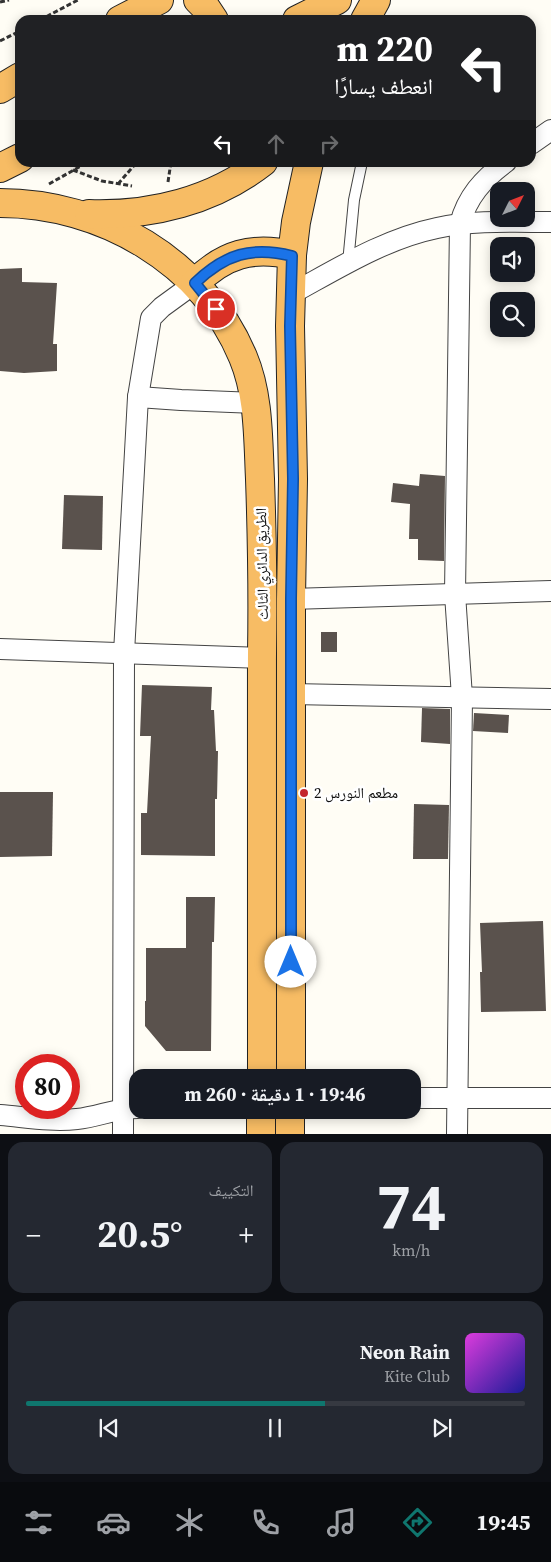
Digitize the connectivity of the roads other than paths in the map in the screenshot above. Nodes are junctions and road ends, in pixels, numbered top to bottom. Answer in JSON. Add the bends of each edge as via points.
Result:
{"nodes":[{"id":1,"x":159,"y":0,"type":"edge"},
{"id":2,"x":198,"y":0,"type":"edge"},
{"id":3,"x":337,"y":0,"type":"edge"},
{"id":4,"x":376,"y":0,"type":"edge"},
{"id":5,"x":130,"y":15,"type":"edge"},
{"id":6,"x":211,"y":15,"type":"edge"},
{"id":7,"x":307,"y":15,"type":"edge"},
{"id":8,"x":368,"y":15,"type":"edge"},
{"id":9,"x":15,"y":80,"type":"edge"},
{"id":10,"x":0,"y":89,"type":"edge"},
{"id":11,"x":551,"y":130,"type":"edge"},
{"id":12,"x":536,"y":140,"type":"edge"},
{"id":13,"x":15,"y":160,"type":"edge"},
{"id":14,"x":255,"y":167,"type":"edge"},
{"id":15,"x":308,"y":167,"type":"edge"},
{"id":16,"x":361,"y":167,"type":"edge"},
{"id":17,"x":500,"y":167,"type":"edge"},
{"id":18,"x":0,"y":168,"type":"edge"},
{"id":19,"x":0,"y":203,"type":"edge"},
{"id":20,"x":80,"y":214,"type":"junction"},
{"id":21,"x":551,"y":222,"type":"edge"},
{"id":22,"x":460,"y":224,"type":"junction"},
{"id":23,"x":292,"y":256,"type":"junction"},
{"id":24,"x":348,"y":263,"type":"junction"},
{"id":25,"x":195,"y":283,"type":"junction"},
{"id":26,"x":291,"y":294,"type":"junction"},
{"id":27,"x":138,"y":397,"type":"junction"},
{"id":28,"x":256,"y":402,"type":"junction"},
{"id":29,"x":551,"y":591,"type":"edge"},
{"id":30,"x":455,"y":594,"type":"junction"},
{"id":31,"x":291,"y":599,"type":"junction"},
{"id":32,"x":0,"y":649,"type":"edge"},
{"id":33,"x":124,"y":653,"type":"junction"},
{"id":34,"x":262,"y":658,"type":"junction"},
{"id":35,"x":291,"y":694,"type":"junction"},
{"id":36,"x":462,"y":697,"type":"junction"},
{"id":37,"x":551,"y":699,"type":"edge"},
{"id":38,"x":129,"y":1069,"type":"edge"},
{"id":39,"x":262,"y":1069,"type":"edge"},
{"id":40,"x":291,"y":1069,"type":"edge"},
{"id":41,"x":421,"y":1098,"type":"edge"},
{"id":42,"x":457,"y":1098,"type":"junction"},
{"id":43,"x":551,"y":1098,"type":"edge"},
{"id":44,"x":129,"y":1108,"type":"edge"},
{"id":45,"x":129,"y":1112,"type":"edge"},
{"id":46,"x":0,"y":1115,"type":"edge"},
{"id":47,"x":261,"y":1119,"type":"edge"},
{"id":48,"x":290,"y":1119,"type":"edge"},
{"id":49,"x":123,"y":1134,"type":"edge"},
{"id":50,"x":260,"y":1134,"type":"edge"},
{"id":51,"x":290,"y":1134,"type":"edge"},
{"id":52,"x":457,"y":1134,"type":"edge"}],
"edges":[{"from":1,"to":5,"type":"highway"},
{"from":2,"to":6,"type":"highway"},
{"from":3,"to":7,"type":"highway"},
{"from":4,"to":8,"type":"highway"},
{"from":9,"to":10,"type":"highway"},
{"from":11,"to":12,"type":"street"},
{"from":13,"to":18,"type":"highway"},
{"from":14,"to":20,"type":"highway","via":[[211,193],[160,209]]},
{"from":15,"to":23,"type":"highway","name":"الطريق الدائري الثالث"},
{"from":16,"to":24,"type":"lane"},
{"from":17,"to":22,"type":"street","via":[[475,191]]},
{"from":19,"to":20,"type":"highway","name":"الطريق الدائري الثالث","via":[[41,205]]},
{"from":20,"to":25,"type":"highway","name":"الطريق الدائري الثالث","via":[[153,250]]},
{"from":21,"to":22,"type":"street"},
{"from":22,"to":24,"type":"street","via":[[390,242]]},
{"from":22,"to":30,"type":"street"},
{"from":23,"to":25,"type":"highway","via":[[262,251],[232,257],[218,263]]},
{"from":23,"to":26,"type":"highway","name":"الطريق الدائري الثالث"},
{"from":24,"to":26,"type":"street"},
{"from":25,"to":27,"type":"street","via":[[152,318]]},
{"from":25,"to":28,"type":"highway","name":"الطريق الدائري الثالث","via":[[223,318],[234,338],[244,359]]},
{"from":26,"to":31,"type":"highway","name":"الطريق الدائري الثالث"},
{"from":27,"to":28,"type":"street"},
{"from":27,"to":33,"type":"street"},
{"from":28,"to":34,"type":"highway","name":"الطريق الدائري الثالث","via":[[262,530]]},
{"from":29,"to":30,"type":"street"},
{"from":30,"to":31,"type":"street"},
{"from":30,"to":36,"type":"street"},
{"from":31,"to":35,"type":"highway","name":"الطريق الدائري الثالث"},
{"from":32,"to":33,"type":"street"},
{"from":33,"to":34,"type":"street"},
{"from":33,"to":38,"type":"street"},
{"from":34,"to":39,"type":"highway","name":"الطريق الدائري الثالث"},
{"from":35,"to":36,"type":"street"},
{"from":35,"to":40,"type":"highway","name":"الطريق الدائري الثالث"},
{"from":36,"to":37,"type":"street"},
{"from":36,"to":42,"type":"street"},
{"from":41,"to":42,"type":"street"},
{"from":42,"to":43,"type":"street"},
{"from":42,"to":52,"type":"street"},
{"from":44,"to":46,"type":"street","via":[[75,1120]]},
{"from":45,"to":49,"type":"street"},
{"from":47,"to":50,"type":"highway"},
{"from":48,"to":51,"type":"highway"}]}
